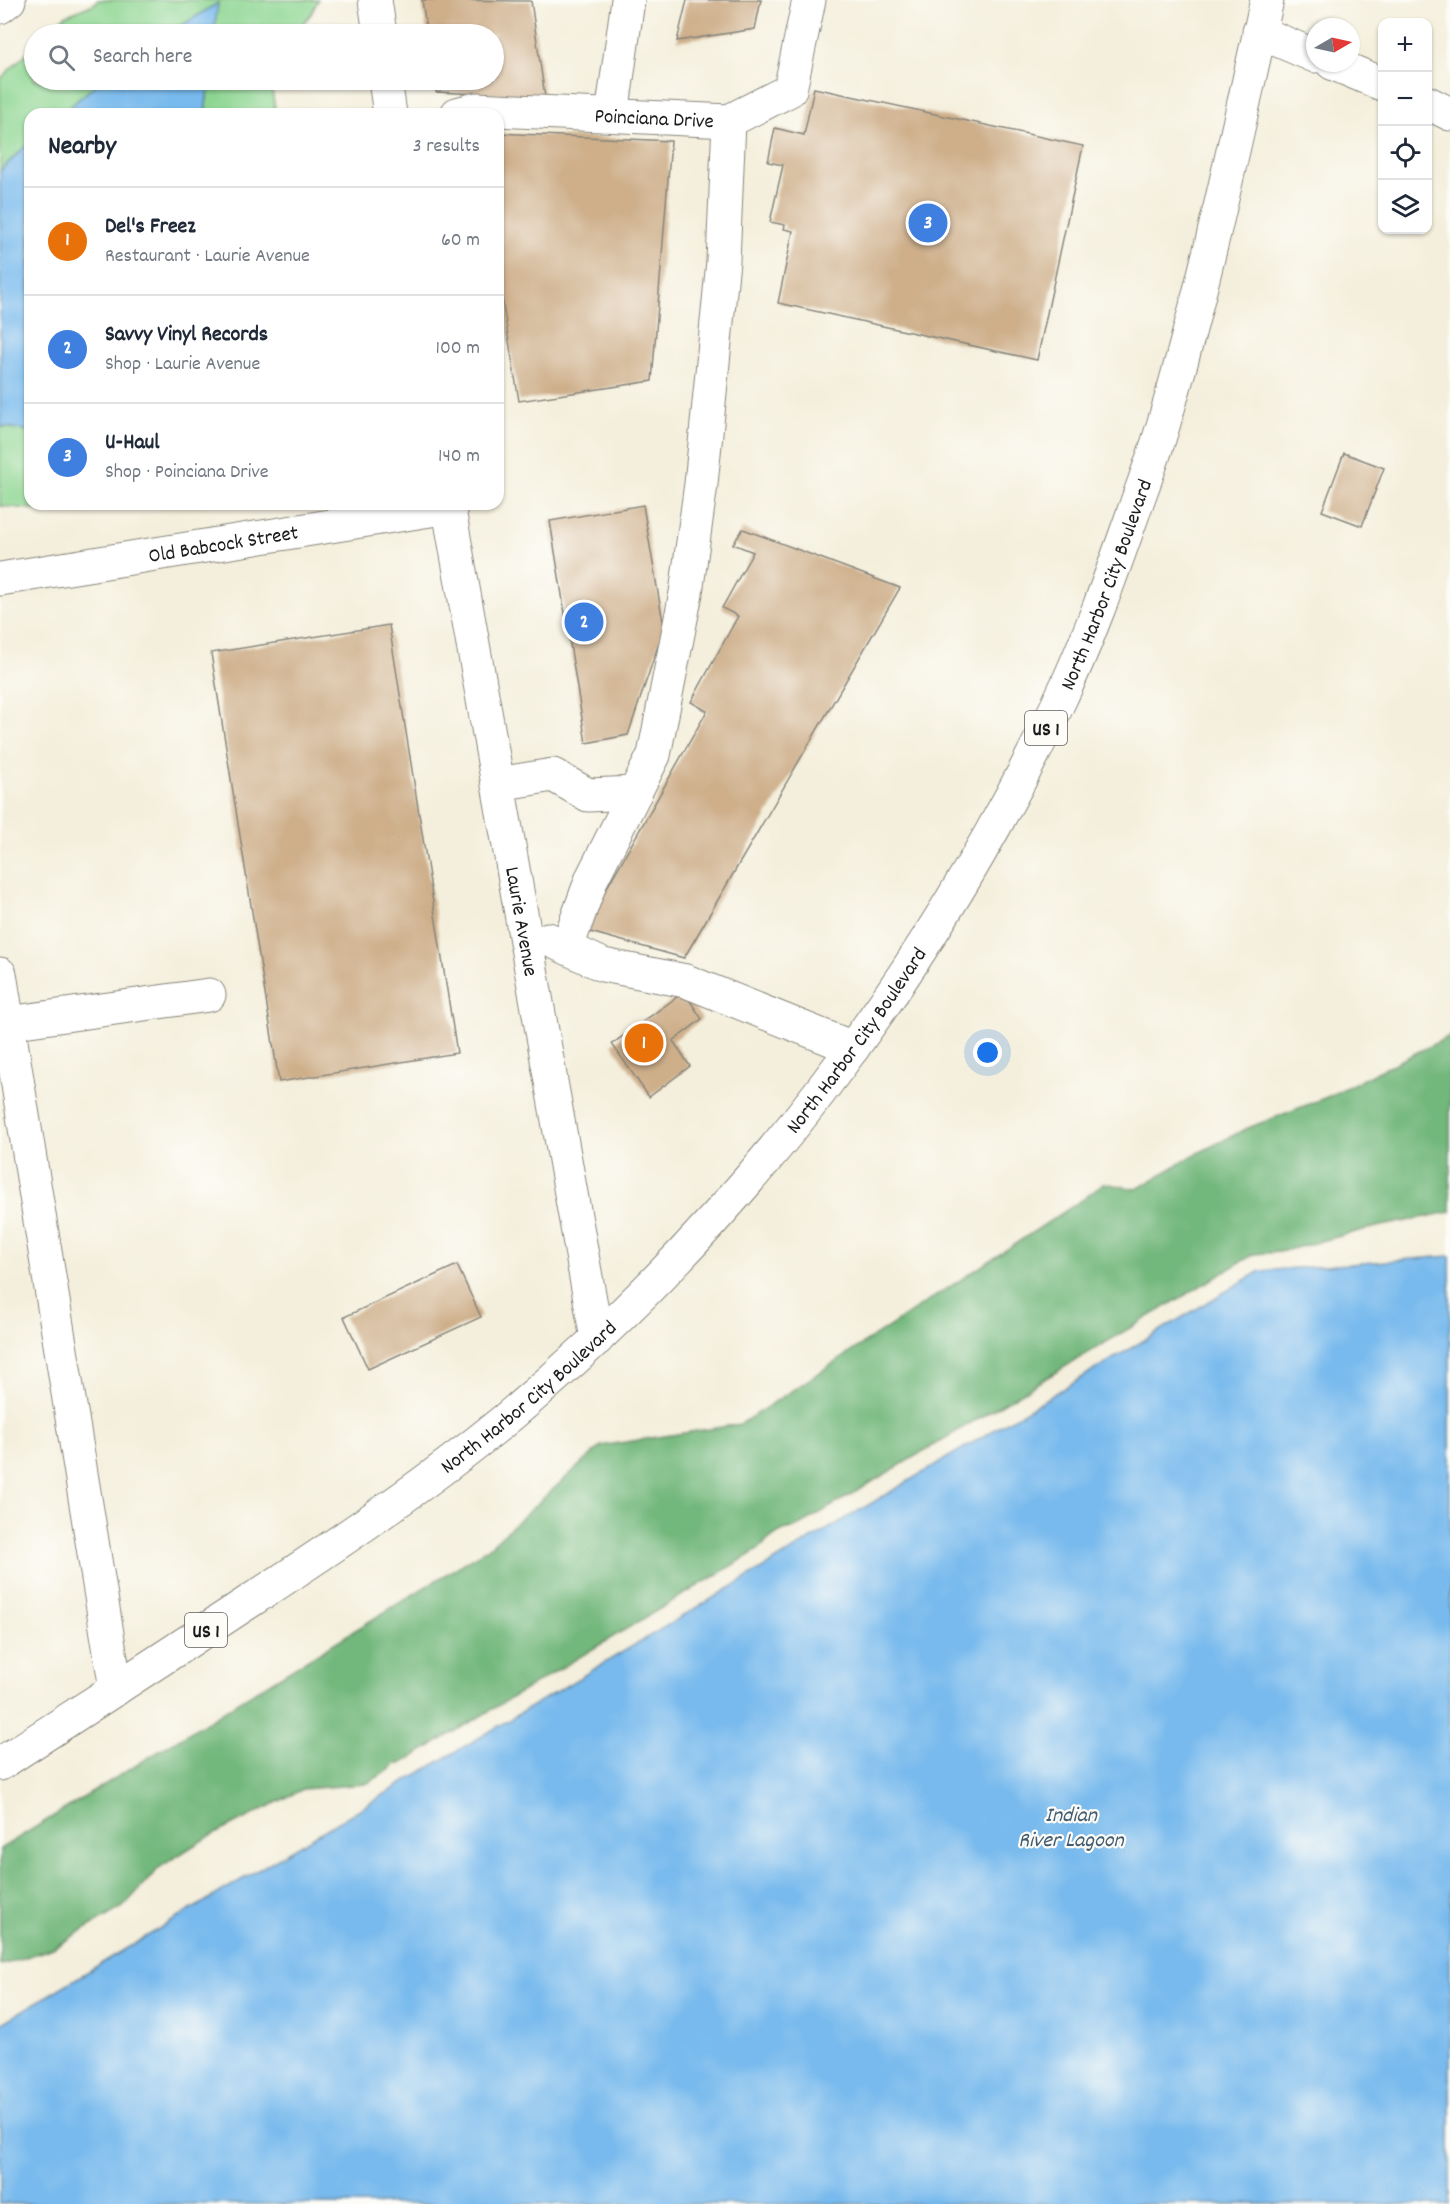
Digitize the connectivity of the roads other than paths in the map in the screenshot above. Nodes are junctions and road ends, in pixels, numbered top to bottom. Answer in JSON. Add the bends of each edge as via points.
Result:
{"nodes":[{"id":1,"x":9,"y":0,"type":"edge"},
{"id":2,"x":375,"y":0,"type":"edge"},
{"id":3,"x":628,"y":0,"type":"edge"},
{"id":4,"x":809,"y":0,"type":"edge"},
{"id":5,"x":1267,"y":0,"type":"edge"},
{"id":6,"x":0,"y":7,"type":"edge"},
{"id":7,"x":379,"y":24,"type":"edge"},
{"id":8,"x":1259,"y":33,"type":"junction"},
{"id":9,"x":1306,"y":52,"type":"edge"},
{"id":10,"x":1354,"y":72,"type":"edge"},
{"id":11,"x":1378,"y":82,"type":"edge"},
{"id":12,"x":386,"y":90,"type":"edge"},
{"id":13,"x":1432,"y":105,"type":"edge"},
{"id":14,"x":389,"y":108,"type":"edge"},
{"id":15,"x":504,"y":111,"type":"edge"},
{"id":16,"x":1450,"y":114,"type":"edge"},
{"id":17,"x":612,"y":115,"type":"junction"},
{"id":18,"x":729,"y":121,"type":"junction"},
{"id":19,"x":419,"y":510,"type":"edge"},
{"id":20,"x":450,"y":510,"type":"edge"},
{"id":21,"x":0,"y":579,"type":"edge"},
{"id":22,"x":498,"y":784,"type":"junction"},
{"id":23,"x":635,"y":793,"type":"junction"},
{"id":24,"x":524,"y":928,"type":"junction"},
{"id":25,"x":567,"y":947,"type":"junction"},
{"id":26,"x":0,"y":974,"type":"edge"},
{"id":27,"x":209,"y":995,"type":"dead end"},
{"id":28,"x":8,"y":1023,"type":"junction"},
{"id":29,"x":853,"y":1048,"type":"junction"},
{"id":30,"x":597,"y":1338,"type":"junction"},
{"id":31,"x":116,"y":1689,"type":"junction"},
{"id":32,"x":0,"y":1764,"type":"edge"}],
"edges":[{"from":1,"to":6,"type":"main road"},
{"from":2,"to":7,"type":"main road"},
{"from":3,"to":17,"type":"main road"},
{"from":4,"to":18,"type":"main road","name":"Poinciana Drive","via":[[790,90]]},
{"from":5,"to":8,"type":"main road","name":"North Harbor City Boulevard","number":"US 1"},
{"from":8,"to":9,"type":"main road"},
{"from":8,"to":29,"type":"main road","name":"North Harbor City Boulevard","number":"US 1","via":[[1206,270],[1164,423],[1101,600],[1058,704],[982,850],[894,992]]},
{"from":10,"to":11,"type":"main road"},
{"from":12,"to":14,"type":"main road"},
{"from":13,"to":16,"type":"main road"},
{"from":15,"to":17,"type":"main road","name":"Poinciana Drive"},
{"from":17,"to":18,"type":"main road","name":"Poinciana Drive"},
{"from":18,"to":23,"type":"main road","via":[[723,261],[686,593],[654,755]]},
{"from":19,"to":21,"type":"main road","name":"Old Babcock Street"},
{"from":20,"to":22,"type":"main road","name":"Laurie Avenue"},
{"from":22,"to":23,"type":"main road","via":[[553,775],[588,795]]},
{"from":22,"to":24,"type":"main road","name":"Laurie Avenue"},
{"from":23,"to":25,"type":"main road","via":[[592,878]]},
{"from":24,"to":25,"type":"main road"},
{"from":24,"to":30,"type":"main road","name":"Laurie Avenue"},
{"from":25,"to":29,"type":"main road","via":[[603,965],[686,981]]},
{"from":26,"to":28,"type":"main road"},
{"from":27,"to":28,"type":"main road"},
{"from":28,"to":31,"type":"main road"},
{"from":29,"to":30,"type":"main road","name":"North Harbor City Boulevard","number":"US 1","via":[[805,1113],[710,1226]]},
{"from":30,"to":31,"type":"main road","name":"North Harbor City Boulevard","number":"US 1","via":[[505,1419],[411,1492]]},
{"from":31,"to":32,"type":"main road","name":"North Harbor City Boulevard","number":"US 1"}]}
